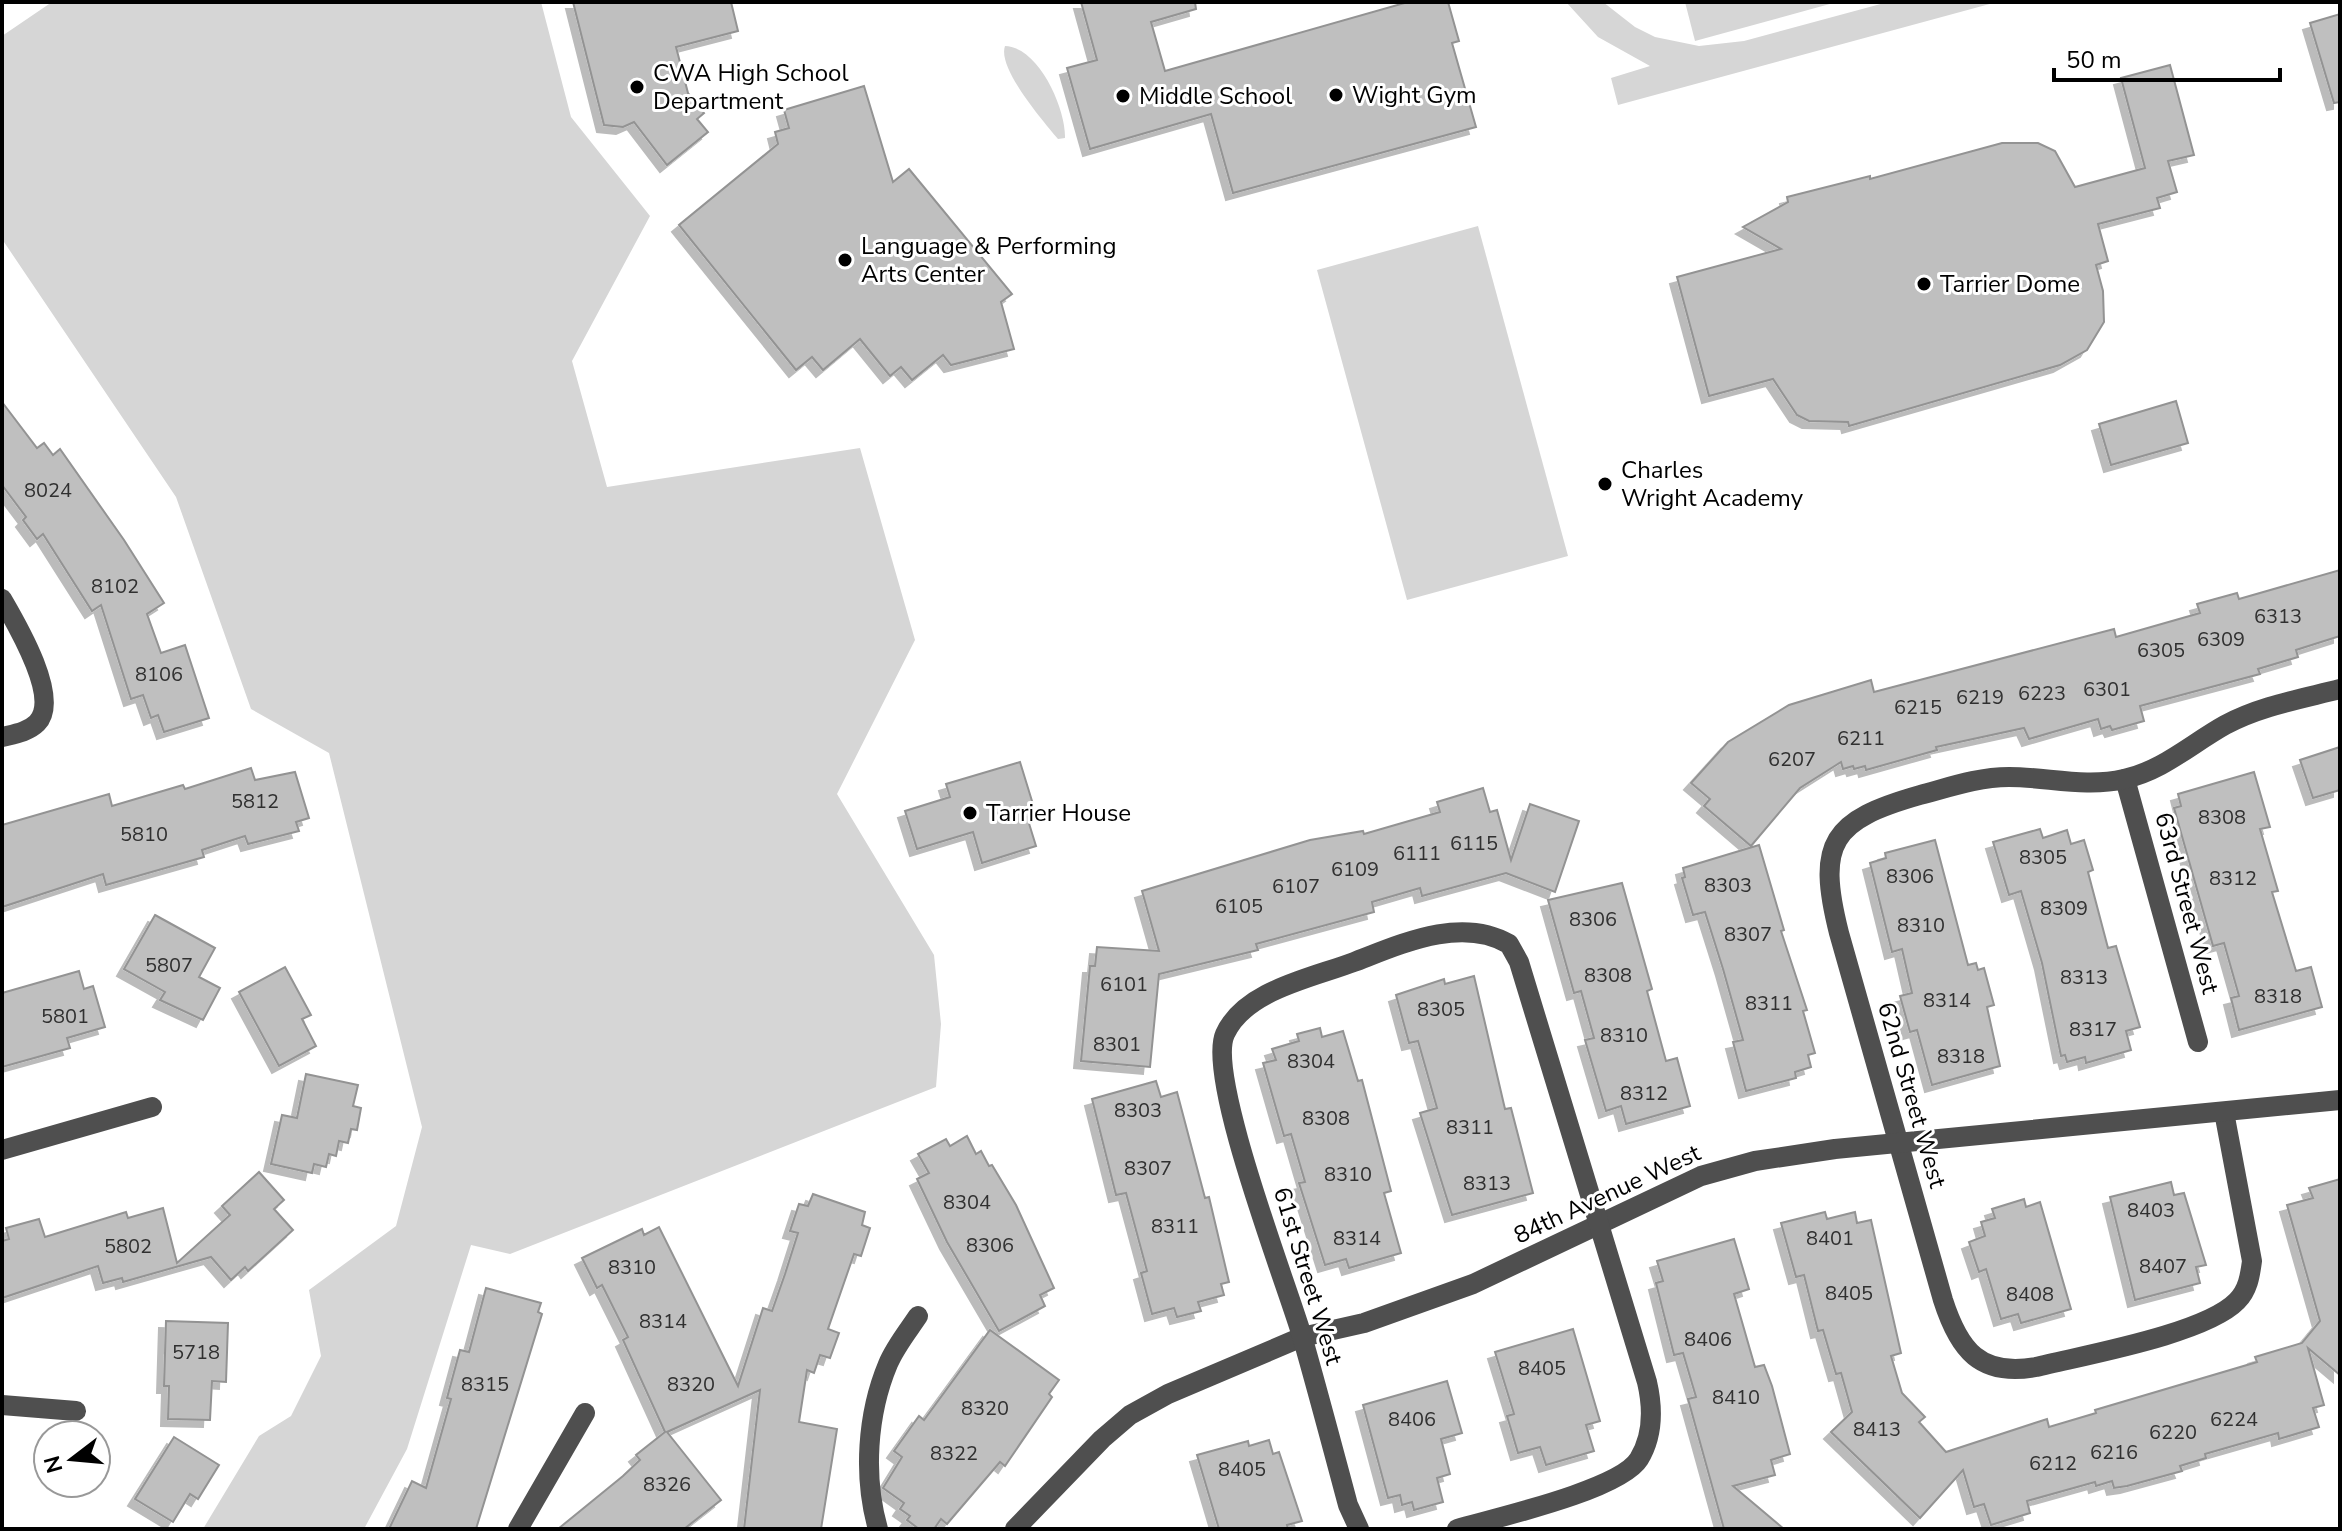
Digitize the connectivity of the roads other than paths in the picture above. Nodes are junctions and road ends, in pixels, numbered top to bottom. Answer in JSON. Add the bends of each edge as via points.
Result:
{"nodes":[{"id":1,"x":2,"y":599,"type":"edge"},
{"id":2,"x":2340,"y":689,"type":"edge"},
{"id":3,"x":2,"y":737,"type":"edge"},
{"id":4,"x":2125,"y":779,"type":"junction"},
{"id":5,"x":2198,"y":1042,"type":"dead end"},
{"id":6,"x":2340,"y":1100,"type":"edge"},
{"id":7,"x":152,"y":1107,"type":"dead end"},
{"id":8,"x":2224,"y":1112,"type":"junction"},
{"id":9,"x":1900,"y":1142,"type":"junction"},
{"id":10,"x":2,"y":1150,"type":"edge"},
{"id":11,"x":1598,"y":1225,"type":"junction"},
{"id":12,"x":918,"y":1316,"type":"dead end"},
{"id":13,"x":1302,"y":1337,"type":"junction"},
{"id":14,"x":2,"y":1405,"type":"edge"},
{"id":15,"x":76,"y":1411,"type":"dead end"},
{"id":16,"x":585,"y":1413,"type":"dead end"},
{"id":17,"x":518,"y":1529,"type":"edge"},
{"id":18,"x":878,"y":1529,"type":"edge"},
{"id":19,"x":1015,"y":1529,"type":"edge"},
{"id":20,"x":1359,"y":1529,"type":"edge"},
{"id":21,"x":1457,"y":1529,"type":"edge"}],
"edges":[{"from":1,"to":3,"type":"street","via":[[34,663],[44,699],[43,714],[25,731]]},
{"from":2,"to":4,"type":"street","via":[[2245,716],[2158,767]]},
{"from":4,"to":5,"type":"street","name":"63rd Street West"},
{"from":4,"to":9,"type":"street","name":"62nd Street West","via":[[1980,779],[1880,806],[1849,823],[1831,857],[1829,887]]},
{"from":6,"to":8,"type":"street","name":"84th Avenue West"},
{"from":7,"to":10,"type":"street"},
{"from":8,"to":9,"type":"street","name":"84th Avenue West"},
{"from":8,"to":9,"type":"street","name":"62nd Street West","via":[[2252,1261],[2242,1296],[2212,1318],[2172,1332],[2009,1370],[1992,1367],[1967,1350],[1947,1314]]},
{"from":9,"to":11,"type":"street","name":"84th Avenue West","via":[[1732,1167],[1670,1189]]},
{"from":11,"to":13,"type":"street","name":"84th Avenue West","via":[[1473,1284],[1364,1323]]},
{"from":11,"to":13,"type":"street","name":"61st Street West","via":[[1519,962],[1509,944],[1473,930],[1395,947],[1251,1004],[1235,1017],[1220,1050],[1228,1100]]},
{"from":11,"to":21,"type":"street","via":[[1647,1382],[1652,1418],[1639,1459],[1612,1481]]},
{"from":12,"to":18,"type":"street","via":[[888,1362],[877,1398],[870,1482]]},
{"from":13,"to":19,"type":"street","name":"84th Avenue West","via":[[1130,1415]]},
{"from":13,"to":20,"type":"street","name":"61st Street West"},
{"from":14,"to":15,"type":"street"},
{"from":16,"to":17,"type":"street"}]}
